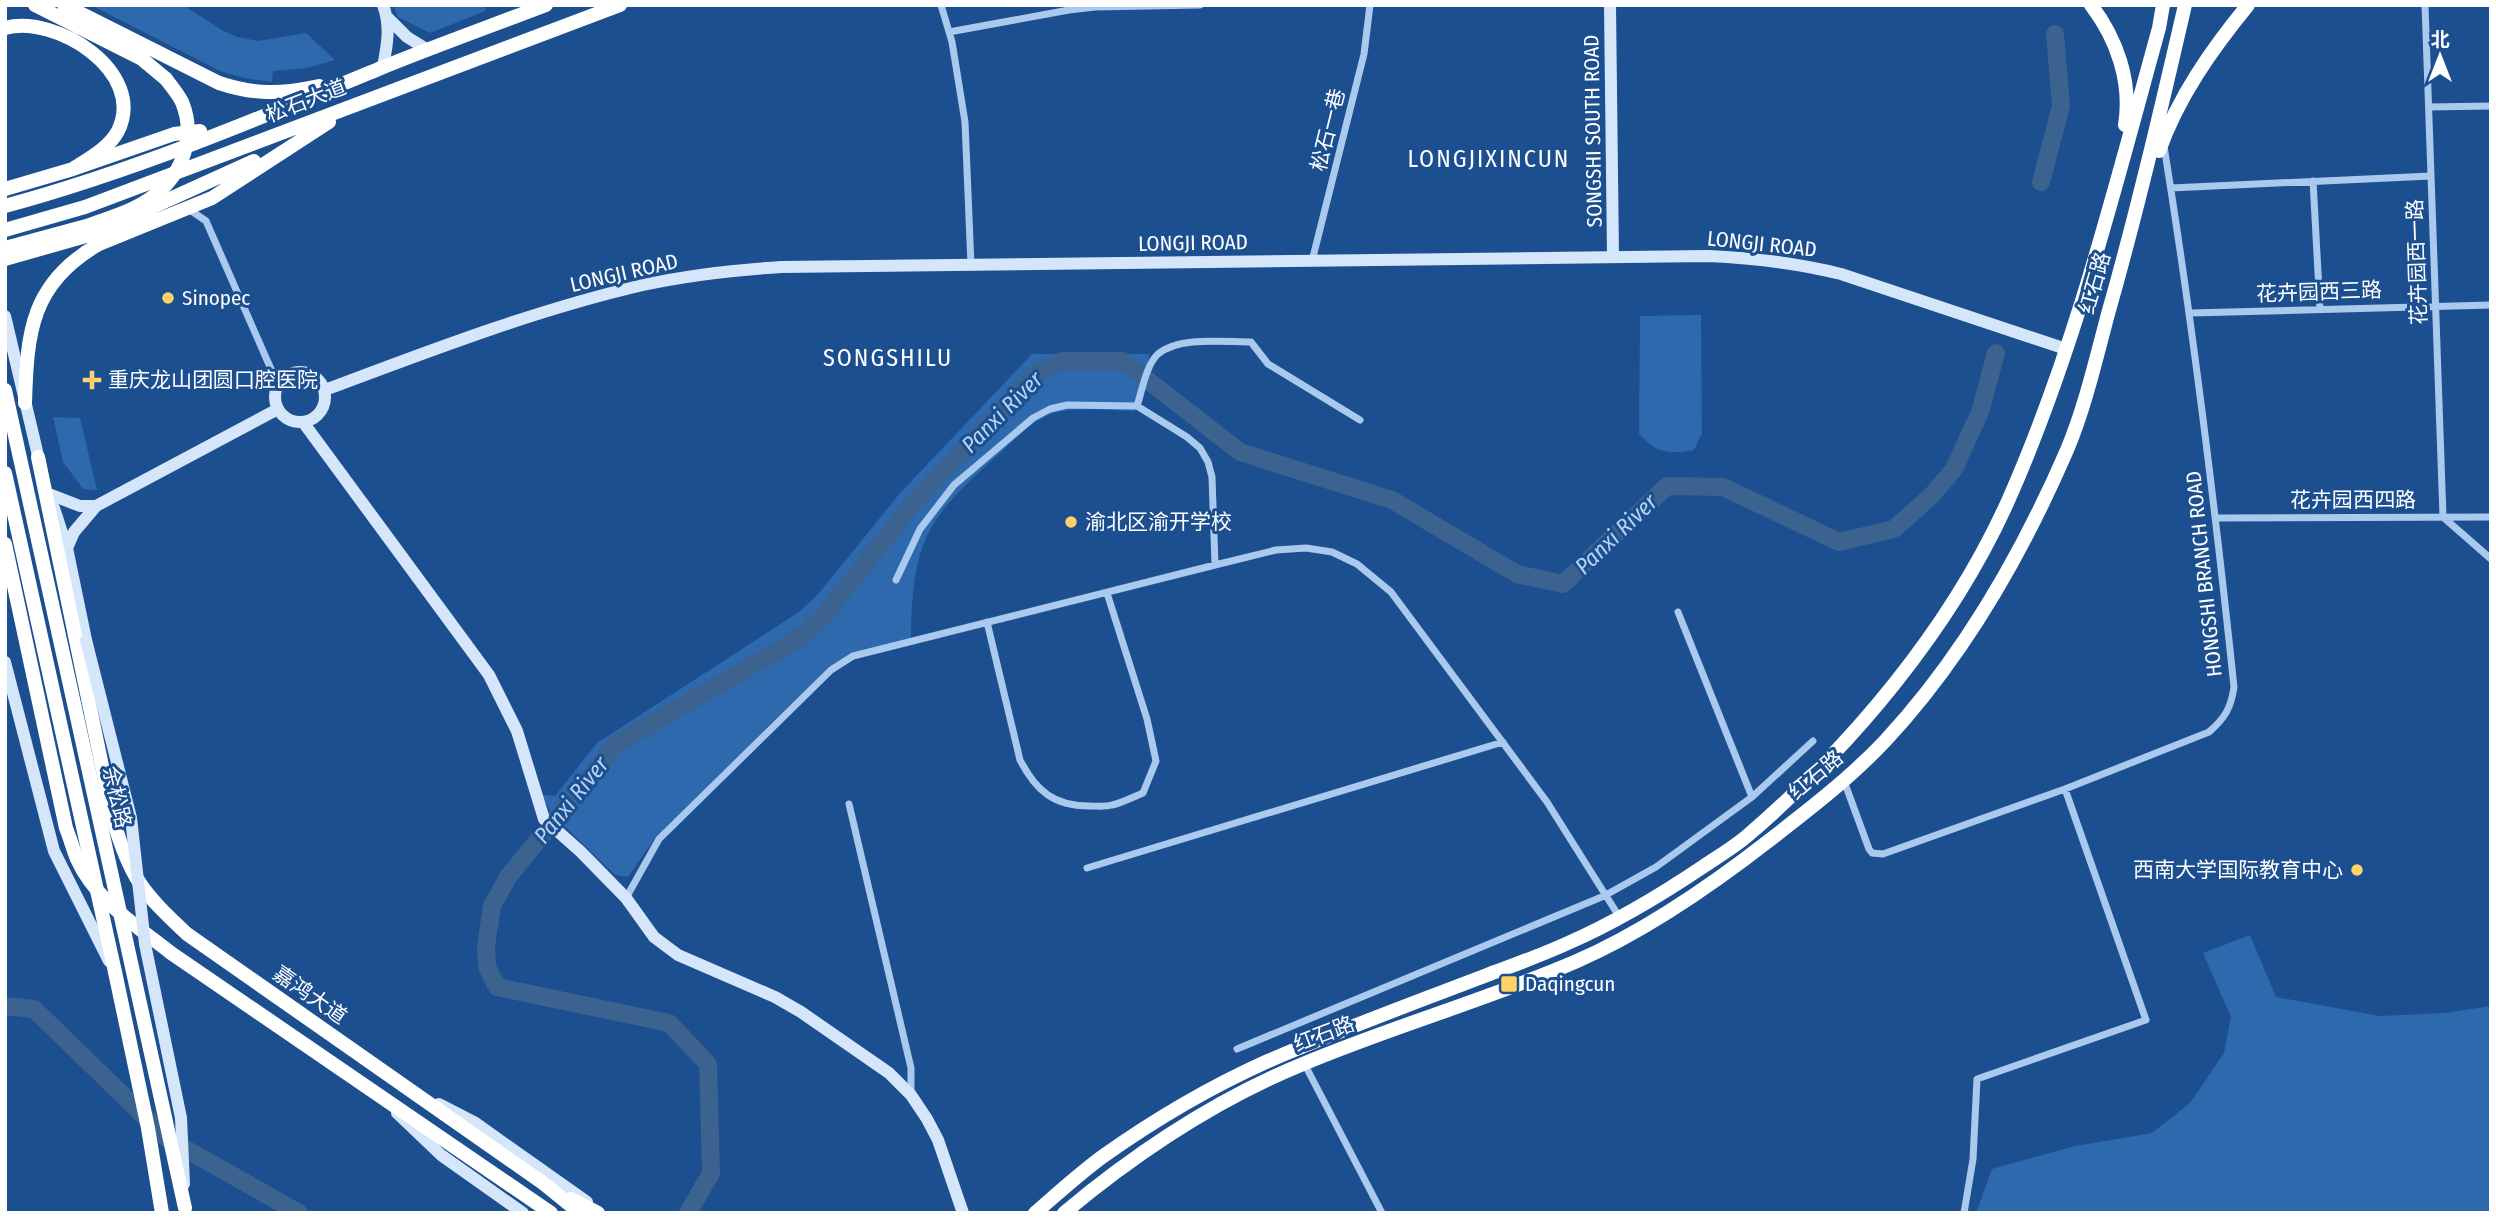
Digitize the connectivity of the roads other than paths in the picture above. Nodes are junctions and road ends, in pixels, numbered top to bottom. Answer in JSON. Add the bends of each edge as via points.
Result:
{"nodes":[{"id":1,"x":34,"y":5,"type":"edge"},
{"id":2,"x":64,"y":5,"type":"edge"},
{"id":3,"x":383,"y":5,"type":"edge"},
{"id":4,"x":546,"y":5,"type":"edge"},
{"id":5,"x":620,"y":5,"type":"edge"},
{"id":6,"x":941,"y":5,"type":"edge"},
{"id":7,"x":1200,"y":5,"type":"edge"},
{"id":8,"x":1370,"y":5,"type":"edge"},
{"id":9,"x":1610,"y":5,"type":"edge"},
{"id":10,"x":2091,"y":5,"type":"edge"},
{"id":11,"x":2163,"y":5,"type":"edge"},
{"id":12,"x":2185,"y":5,"type":"edge"},
{"id":13,"x":2248,"y":5,"type":"edge"},
{"id":14,"x":2425,"y":5,"type":"edge"},
{"id":15,"x":388,"y":18,"type":"junction"},
{"id":16,"x":5,"y":28,"type":"edge"},
{"id":17,"x":949,"y":32,"type":"junction"},
{"id":18,"x":429,"y":50,"type":"junction"},
{"id":19,"x":383,"y":67,"type":"junction"},
{"id":20,"x":355,"y":79,"type":"junction"},
{"id":21,"x":363,"y":101,"type":"junction"},
{"id":22,"x":2491,"y":106,"type":"edge"},
{"id":23,"x":2429,"y":107,"type":"junction"},
{"id":24,"x":236,"y":127,"type":"junction"},
{"id":25,"x":314,"y":131,"type":"junction"},
{"id":26,"x":2163,"y":139,"type":"junction"},
{"id":27,"x":73,"y":169,"type":"junction"},
{"id":28,"x":2431,"y":176,"type":"junction"},
{"id":29,"x":2313,"y":181,"type":"junction"},
{"id":30,"x":2171,"y":188,"type":"junction"},
{"id":31,"x":5,"y":189,"type":"edge"},
{"id":32,"x":212,"y":198,"type":"junction"},
{"id":33,"x":2112,"y":200,"type":"junction"},
{"id":34,"x":2139,"y":205,"type":"junction"},
{"id":35,"x":5,"y":206,"type":"edge"},
{"id":36,"x":184,"y":208,"type":"junction"},
{"id":37,"x":206,"y":221,"type":"junction"},
{"id":38,"x":5,"y":230,"type":"edge"},
{"id":39,"x":5,"y":248,"type":"edge"},
{"id":40,"x":1614,"y":257,"type":"junction"},
{"id":41,"x":5,"y":259,"type":"edge"},
{"id":42,"x":1312,"y":261,"type":"junction"},
{"id":43,"x":971,"y":265,"type":"junction"},
{"id":44,"x":2491,"y":305,"type":"edge"},
{"id":45,"x":2436,"y":306,"type":"junction"},
{"id":46,"x":2320,"y":309,"type":"junction"},
{"id":47,"x":2191,"y":313,"type":"junction"},
{"id":48,"x":5,"y":316,"type":"edge"},
{"id":49,"x":2066,"y":349,"type":"junction"},
{"id":50,"x":278,"y":385,"type":"junction"},
{"id":51,"x":5,"y":390,"type":"edge"},
{"id":52,"x":325,"y":390,"type":"junction"},
{"id":53,"x":25,"y":403,"type":"junction"},
{"id":54,"x":1137,"y":406,"type":"junction"},
{"id":55,"x":278,"y":409,"type":"junction"},
{"id":56,"x":1360,"y":420,"type":"dead end"},
{"id":57,"x":303,"y":422,"type":"junction"},
{"id":58,"x":38,"y":457,"type":"junction"},
{"id":59,"x":5,"y":473,"type":"edge"},
{"id":60,"x":49,"y":494,"type":"junction"},
{"id":61,"x":96,"y":506,"type":"junction"},
{"id":62,"x":2443,"y":517,"type":"junction"},
{"id":63,"x":2491,"y":517,"type":"edge"},
{"id":64,"x":2216,"y":518,"type":"junction"},
{"id":65,"x":5,"y":544,"type":"edge"},
{"id":66,"x":67,"y":548,"type":"junction"},
{"id":67,"x":2491,"y":559,"type":"edge"},
{"id":68,"x":1215,"y":565,"type":"junction"},
{"id":69,"x":896,"y":580,"type":"dead end"},
{"id":70,"x":1107,"y":593,"type":"junction"},
{"id":71,"x":1678,"y":612,"type":"dead end"},
{"id":72,"x":987,"y":622,"type":"junction"},
{"id":73,"x":5,"y":662,"type":"edge"},
{"id":74,"x":1813,"y":741,"type":"dead end"},
{"id":75,"x":1503,"y":742,"type":"junction"},
{"id":76,"x":1844,"y":782,"type":"junction"},
{"id":77,"x":2065,"y":789,"type":"junction"},
{"id":78,"x":1752,"y":797,"type":"junction"},
{"id":79,"x":849,"y":804,"type":"dead end"},
{"id":80,"x":1087,"y":868,"type":"dead end"},
{"id":81,"x":1604,"y":896,"type":"junction"},
{"id":82,"x":626,"y":898,"type":"junction"},
{"id":83,"x":1620,"y":918,"type":"junction"},
{"id":84,"x":115,"y":972,"type":"junction"},
{"id":85,"x":1237,"y":1049,"type":"dead end"},
{"id":86,"x":1304,"y":1063,"type":"junction"},
{"id":87,"x":410,"y":1090,"type":"junction"},
{"id":88,"x":911,"y":1095,"type":"junction"},
{"id":89,"x":387,"y":1102,"type":"junction"},
{"id":90,"x":543,"y":1184,"type":"junction"},
{"id":91,"x":507,"y":1185,"type":"junction"},
{"id":92,"x":185,"y":1211,"type":"edge"},
{"id":93,"x":163,"y":1213,"type":"edge"},
{"id":94,"x":523,"y":1213,"type":"edge"},
{"id":95,"x":537,"y":1213,"type":"edge"},
{"id":96,"x":551,"y":1213,"type":"edge"},
{"id":97,"x":580,"y":1213,"type":"edge"},
{"id":98,"x":600,"y":1213,"type":"edge"},
{"id":99,"x":962,"y":1213,"type":"edge"},
{"id":100,"x":1035,"y":1213,"type":"edge"},
{"id":101,"x":1064,"y":1213,"type":"edge"},
{"id":102,"x":1382,"y":1213,"type":"edge"},
{"id":103,"x":1964,"y":1213,"type":"edge"}],
"edges":[{"from":1,"to":39,"type":"highway","bridge":true,"via":[[142,59],[166,79],[181,102],[188,126],[186,153],[174,177],[154,196],[90,225]]},
{"from":2,"to":20,"type":"highway","via":[[219,83],[244,91],[274,93]]},
{"from":3,"to":15,"type":"street"},
{"from":4,"to":18,"type":"highway","name":"松石大道"},
{"from":5,"to":21,"type":"highway","name":"松石大道"},
{"from":6,"to":17,"type":"street"},
{"from":7,"to":17,"type":"street","via":[[1069,9]]},
{"from":8,"to":42,"type":"street","name":"松石一巷","via":[[1364,54]]},
{"from":9,"to":40,"type":"street","name":"SONGSHI SOUTH ROAD"},
{"from":10,"to":33,"type":"highway","via":[[2116,48],[2124,79],[2127,109]]},
{"from":11,"to":33,"type":"highway","name":"红石路"},
{"from":12,"to":34,"type":"highway","name":"红石路"},
{"from":13,"to":26,"type":"highway","via":[[2201,67]]},
{"from":14,"to":23,"type":"street","name":"花卉园西一路"},
{"from":15,"to":18,"type":"street"},
{"from":15,"to":19,"type":"street"},
{"from":16,"to":27,"type":"highway","via":[[35,26],[71,39],[112,72],[122,101],[117,133]]},
{"from":17,"to":43,"type":"street","via":[[965,122]]},
{"from":18,"to":19,"type":"highway","name":"松石大道"},
{"from":19,"to":20,"type":"highway","name":"松石大道"},
{"from":20,"to":24,"type":"highway","name":"松石大道"},
{"from":21,"to":25,"type":"highway"},
{"from":21,"to":38,"type":"highway","name":"松石大道","via":[[85,207]]},
{"from":22,"to":23,"type":"street"},
{"from":23,"to":28,"type":"street","name":"花卉园西一路"},
{"from":24,"to":27,"type":"highway","via":[[174,134]]},
{"from":24,"to":35,"type":"highway","name":"松石大道","via":[[79,186]]},
{"from":25,"to":32,"type":"highway"},
{"from":25,"to":41,"type":"highway","via":[[93,234]]},
{"from":26,"to":30,"type":"street","name":"HONGSHI BRANCH ROAD"},
{"from":26,"to":34,"type":"highway"},
{"from":27,"to":31,"type":"highway"},
{"from":28,"to":29,"type":"street"},
{"from":28,"to":45,"type":"street","name":"花卉园西一路"},
{"from":29,"to":30,"type":"street"},
{"from":29,"to":46,"type":"street"},
{"from":30,"to":47,"type":"street","name":"HONGSHI BRANCH ROAD"},
{"from":32,"to":36,"type":"highway"},
{"from":32,"to":37,"type":"street"},
{"from":33,"to":49,"type":"highway","name":"红石路"},
{"from":34,"to":76,"type":"highway","name":"红石路","via":[[2069,445],[2010,568],[1955,653],[1908,714]]},
{"from":36,"to":37,"type":"street"},
{"from":36,"to":53,"type":"highway","via":[[90,249],[54,281],[34,317],[29,338]]},
{"from":37,"to":50,"type":"street"},
{"from":40,"to":42,"type":"street","name":"LONGJI ROAD"},
{"from":40,"to":49,"type":"street","name":"LONGJI ROAD","via":[[1721,256],[1808,266]]},
{"from":42,"to":43,"type":"street","name":"LONGJI ROAD"},
{"from":43,"to":52,"type":"street","name":"LONGJI ROAD","via":[[781,267],[716,272],[644,285],[499,327]]},
{"from":44,"to":45,"type":"street","name":"花卉园西三路"},
{"from":45,"to":46,"type":"street","name":"花卉园西三路"},
{"from":45,"to":62,"type":"street","name":"花卉园西一路"},
{"from":46,"to":47,"type":"street","name":"花卉园西三路"},
{"from":47,"to":64,"type":"street","name":"HONGSHI BRANCH ROAD"},
{"from":48,"to":53,"type":"street"},
{"from":49,"to":83,"type":"highway","name":"红石路","via":[[2006,504],[1954,600],[1923,646],[1828,758],[1745,838]]},
{"from":50,"to":52,"type":"street","via":[[290,373],[307,372]]},
{"from":50,"to":55,"type":"street"},
{"from":51,"to":92,"type":"highway","name":"余松路","bridge":true},
{"from":52,"to":57,"type":"street","via":[[321,411]]},
{"from":53,"to":58,"type":"street"},
{"from":54,"to":56,"type":"street","via":[[1157,355],[1179,343],[1251,342],[1268,364]]},
{"from":54,"to":68,"type":"street","via":[[1187,437],[1208,462]]},
{"from":54,"to":69,"type":"street","via":[[1067,405],[1033,418],[954,485],[920,529]]},
{"from":55,"to":57,"type":"street","via":[[288,419]]},
{"from":55,"to":61,"type":"street"},
{"from":57,"to":82,"type":"street","via":[[489,675],[517,731],[544,819]]},
{"from":58,"to":60,"type":"street"},
{"from":58,"to":87,"type":"highway","name":"嘉鸿大道","via":[[113,819],[134,877],[152,902],[187,934]]},
{"from":59,"to":84,"type":"highway","name":"余松路","bridge":true},
{"from":60,"to":61,"type":"street","via":[[80,506]]},
{"from":60,"to":66,"type":"street"},
{"from":61,"to":66,"type":"street"},
{"from":62,"to":63,"type":"street","name":"花卉园西四路"},
{"from":62,"to":64,"type":"street","name":"花卉园西四路"},
{"from":62,"to":67,"type":"street"},
{"from":64,"to":77,"type":"street","name":"HONGSHI BRANCH ROAD","via":[[2234,687],[2224,719],[2209,732]]},
{"from":65,"to":89,"type":"highway","via":[[66,828],[90,881],[171,953]]},
{"from":66,"to":92,"type":"street","bridge":true,"via":[[131,818],[145,944],[181,1118]]},
{"from":68,"to":70,"type":"street"},
{"from":68,"to":75,"type":"street","via":[[1276,550],[1306,548],[1332,552],[1357,564],[1391,592]]},
{"from":70,"to":72,"type":"street"},
{"from":70,"to":72,"type":"street","via":[[1156,761],[1143,793],[1111,806],[1076,806],[1053,799],[1029,778],[1020,760]]},
{"from":71,"to":78,"type":"street"},
{"from":72,"to":82,"type":"street","via":[[853,656],[831,670],[659,839]]},
{"from":73,"to":84,"type":"street","bridge":true,"via":[[54,851]]},
{"from":74,"to":78,"type":"street"},
{"from":75,"to":80,"type":"street"},
{"from":75,"to":81,"type":"street","via":[[1547,802]]},
{"from":76,"to":77,"type":"street","name":"HONGSHI BRANCH ROAD","via":[[1869,849],[1877,854]]},
{"from":76,"to":86,"type":"highway","name":"红石路","via":[[1676,906],[1578,960]]},
{"from":77,"to":103,"type":"street","via":[[2146,1020],[1977,1079],[1973,1159]]},
{"from":78,"to":81,"type":"street","via":[[1656,867]]},
{"from":79,"to":88,"type":"street","via":[[911,1068]]},
{"from":81,"to":83,"type":"street"},
{"from":81,"to":85,"type":"street"},
{"from":82,"to":88,"type":"street","via":[[666,947],[801,1012],[889,1073]]},
{"from":83,"to":100,"type":"highway","name":"红石路","via":[[1565,945],[1278,1057],[1214,1088],[1100,1159]]},
{"from":84,"to":93,"type":"highway","name":"余松路"},
{"from":86,"to":101,"type":"highway","name":"红石路","via":[[1164,1136]]},
{"from":86,"to":102,"type":"street"},
{"from":87,"to":90,"type":"highway","name":"嘉鸿大道"},
{"from":87,"to":98,"type":"street","name":"嘉鸿大道","via":[[474,1122]]},
{"from":88,"to":99,"type":"street","via":[[937,1140]]},
{"from":89,"to":91,"type":"highway"},
{"from":89,"to":94,"type":"street","via":[[441,1155]]},
{"from":90,"to":97,"type":"highway","name":"嘉鸿大道"},
{"from":90,"to":98,"type":"highway"},
{"from":91,"to":95,"type":"highway"},
{"from":91,"to":96,"type":"highway"}]}
